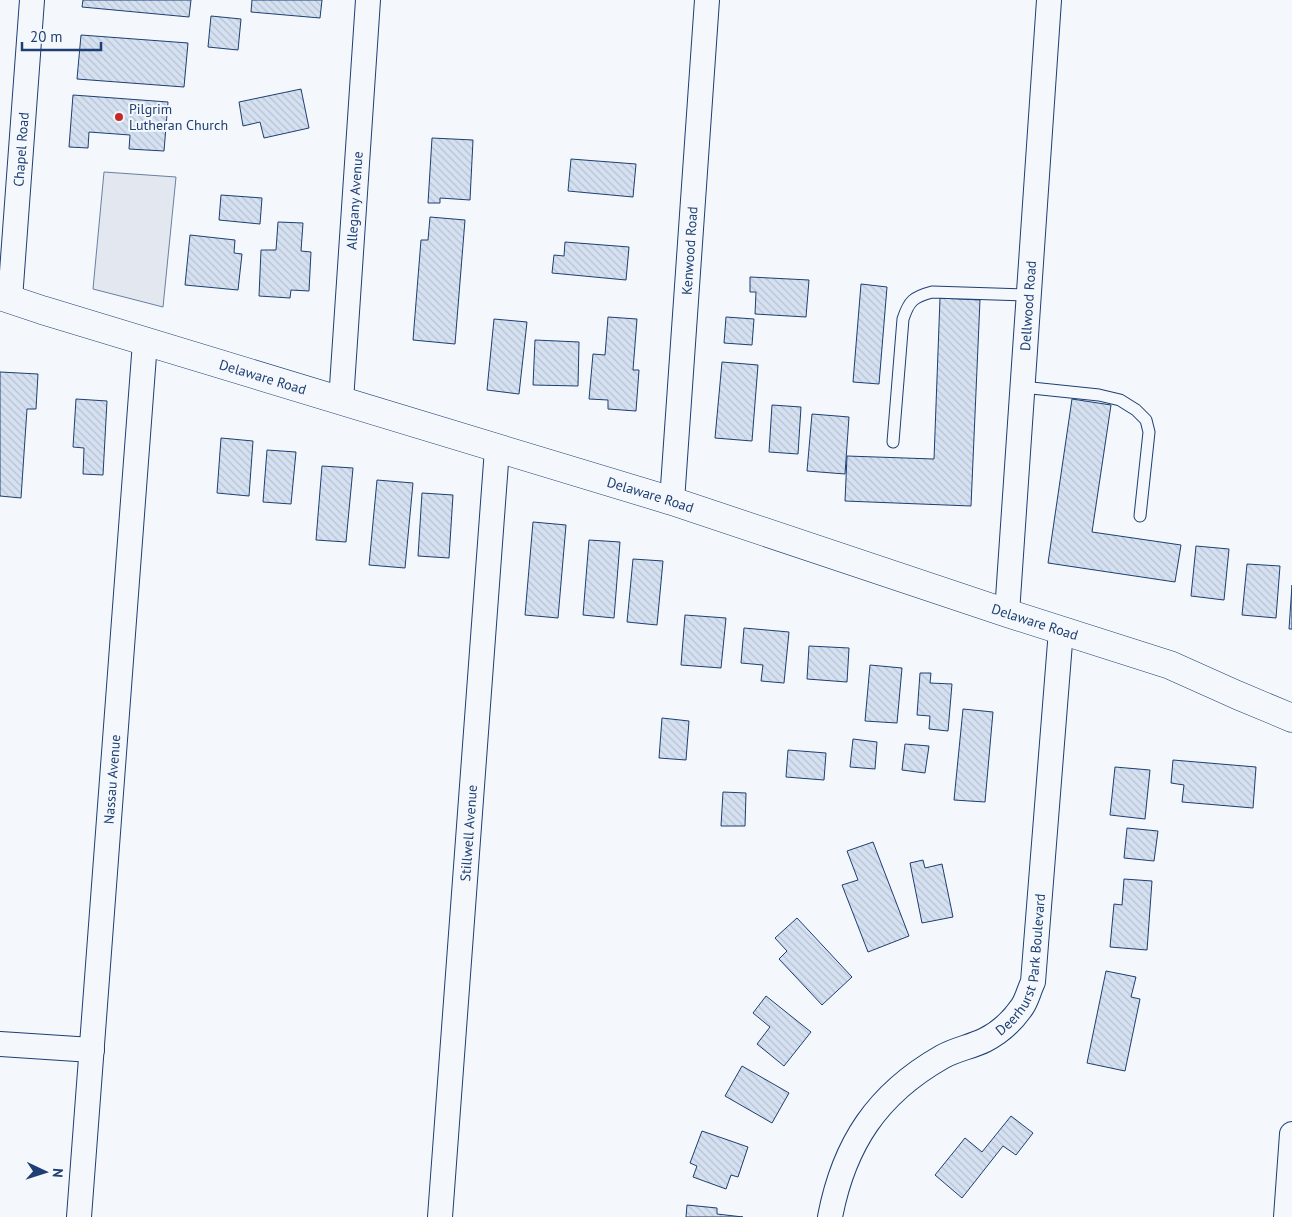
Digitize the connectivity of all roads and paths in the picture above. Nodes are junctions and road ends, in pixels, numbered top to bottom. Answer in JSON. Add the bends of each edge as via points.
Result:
{"nodes":[{"id":1,"x":32,"y":0,"type":"edge"},
{"id":2,"x":368,"y":0,"type":"edge"},
{"id":3,"x":707,"y":0,"type":"edge"},
{"id":4,"x":1050,"y":0,"type":"edge"},
{"id":5,"x":1029,"y":295,"type":"junction"},
{"id":6,"x":5,"y":297,"type":"edge"},
{"id":7,"x":145,"y":342,"type":"junction"},
{"id":8,"x":1022,"y":387,"type":"junction"},
{"id":9,"x":341,"y":401,"type":"junction"},
{"id":10,"x":893,"y":442,"type":"dead end"},
{"id":11,"x":497,"y":449,"type":"junction"},
{"id":12,"x":672,"y":501,"type":"junction"},
{"id":13,"x":1140,"y":516,"type":"dead end"},
{"id":14,"x":1007,"y":613,"type":"junction"},
{"id":15,"x":1061,"y":630,"type":"junction"},
{"id":16,"x":1292,"y":718,"type":"edge"},
{"id":17,"x":0,"y":1044,"type":"edge"},
{"id":18,"x":92,"y":1050,"type":"junction"},
{"id":19,"x":1292,"y":1134,"type":"edge"},
{"id":20,"x":79,"y":1217,"type":"edge"},
{"id":21,"x":440,"y":1217,"type":"edge"},
{"id":22,"x":830,"y":1217,"type":"edge"},
{"id":23,"x":1286,"y":1217,"type":"edge"}],
"edges":[{"from":1,"to":6,"type":"street","name":"Chapel Road"},
{"from":2,"to":9,"type":"street","name":"Allegany Avenue"},
{"from":3,"to":12,"type":"street","name":"Kenwood Road"},
{"from":4,"to":5,"type":"street","name":"Dellwood Road"},
{"from":5,"to":8,"type":"street","name":"Dellwood Road"},
{"from":5,"to":10,"type":"lane","via":[[932,292],[920,295],[908,305],[902,320]]},
{"from":6,"to":7,"type":"street","name":"Delaware Road"},
{"from":7,"to":9,"type":"street","name":"Delaware Road"},
{"from":7,"to":18,"type":"street","name":"Nassau Avenue"},
{"from":8,"to":13,"type":"lane","via":[[1120,400],[1146,420],[1149,432]]},
{"from":8,"to":14,"type":"street","name":"Dellwood Road"},
{"from":9,"to":11,"type":"street","name":"Delaware Road"},
{"from":11,"to":12,"type":"street","name":"Delaware Road"},
{"from":11,"to":21,"type":"street","name":"Stillwell Avenue"},
{"from":12,"to":14,"type":"street","name":"Delaware Road"},
{"from":14,"to":15,"type":"street","name":"Delaware Road"},
{"from":15,"to":16,"type":"street","name":"Delaware Road","via":[[1170,665]]},
{"from":15,"to":22,"type":"street","name":"Deerhurst Park Boulevard","via":[[1033,982],[1022,1007],[1005,1026],[986,1040],[945,1056],[914,1074],[888,1097],[866,1124],[848,1157],[834,1193]]},
{"from":17,"to":18,"type":"street"},
{"from":18,"to":20,"type":"street","name":"Nassau Avenue"},
{"from":19,"to":23,"type":"street"}]}
